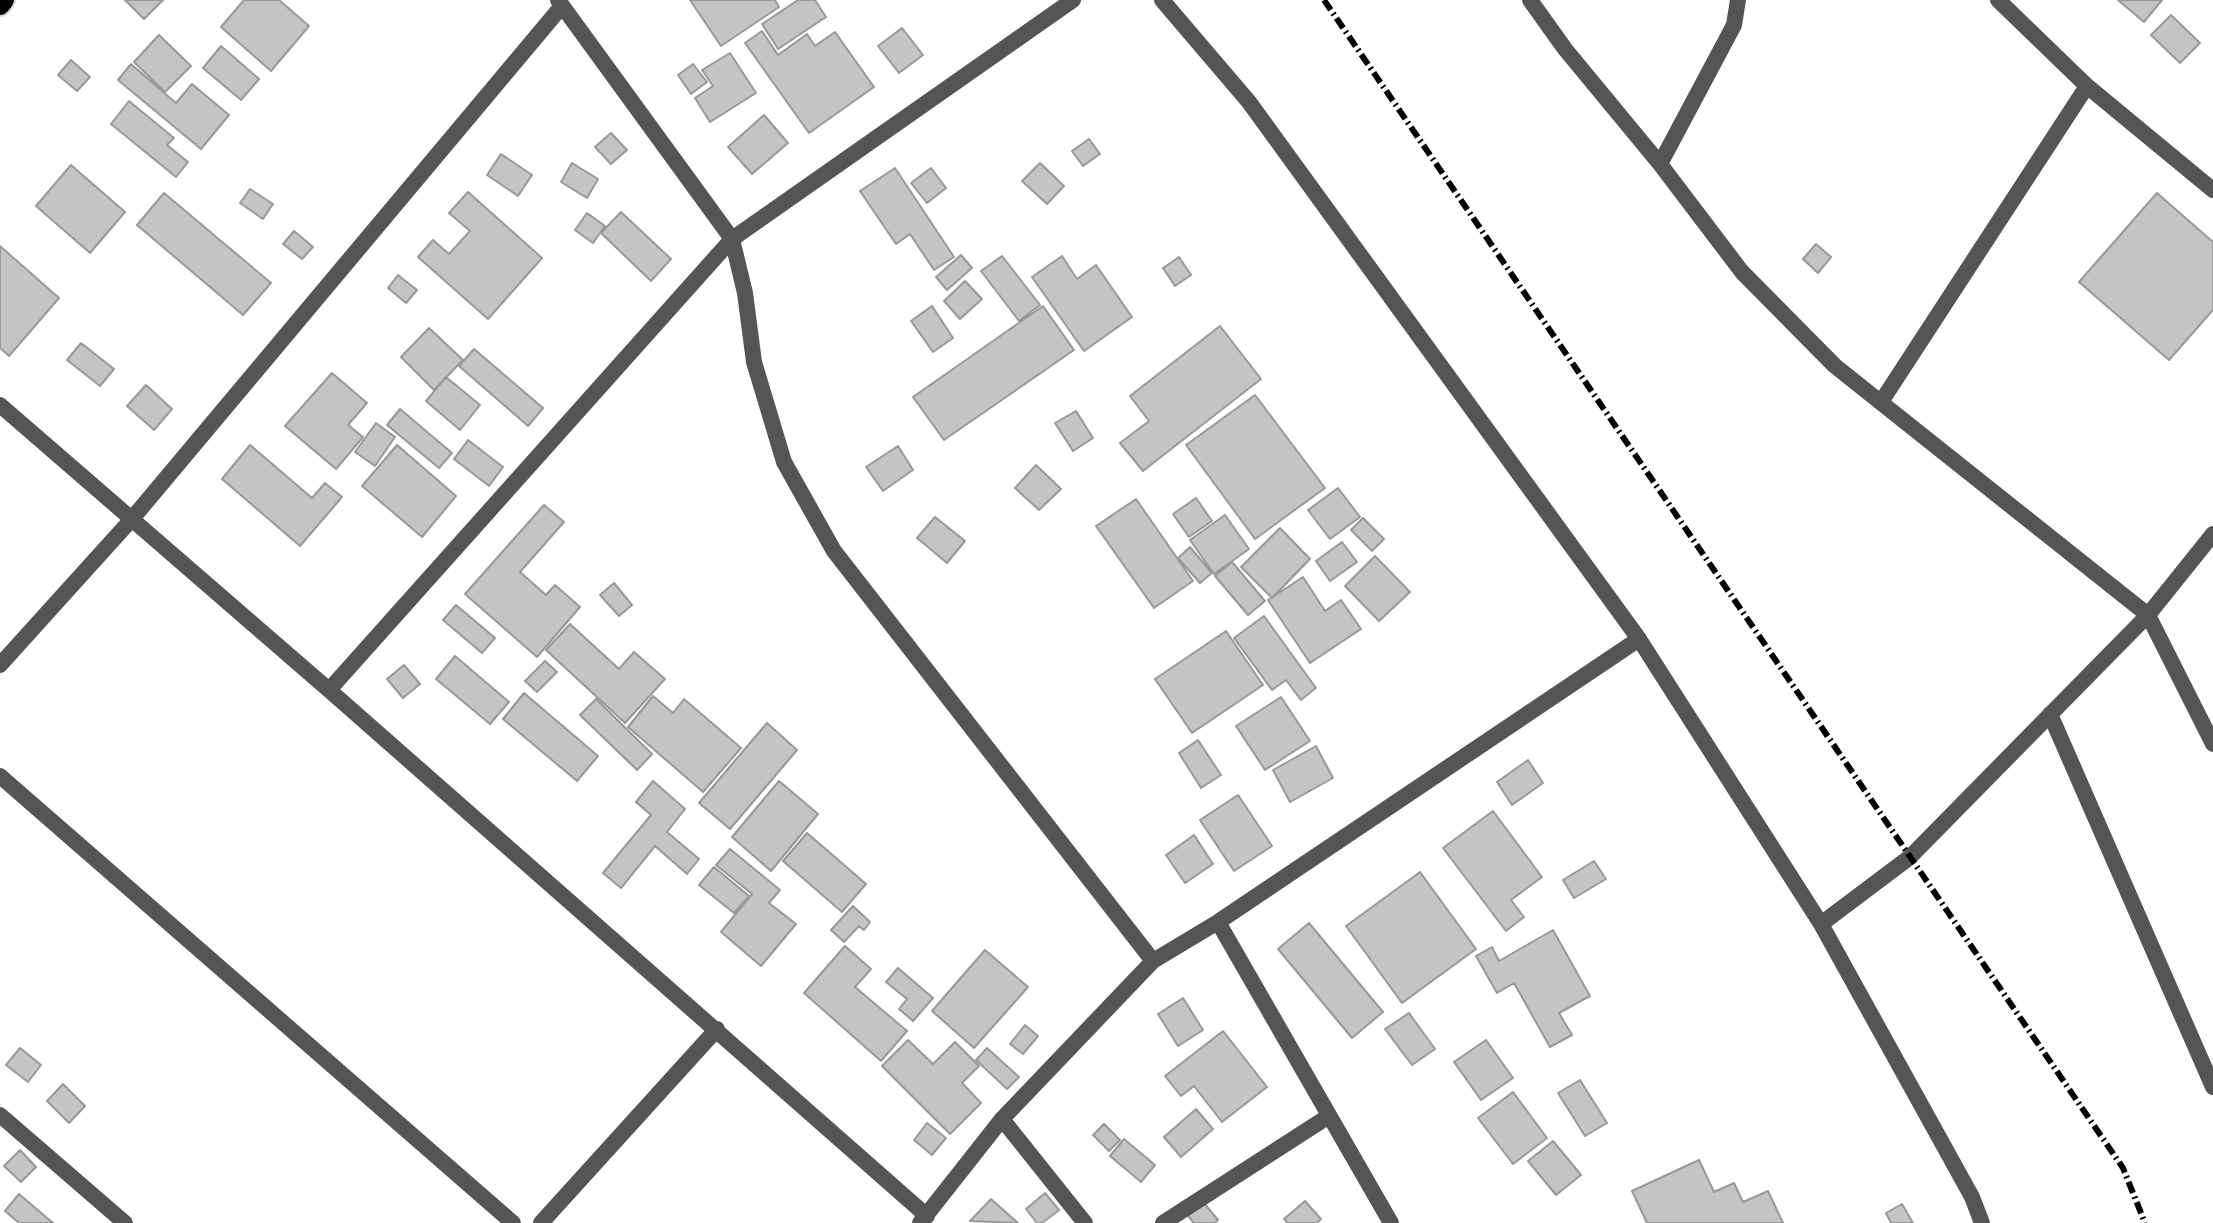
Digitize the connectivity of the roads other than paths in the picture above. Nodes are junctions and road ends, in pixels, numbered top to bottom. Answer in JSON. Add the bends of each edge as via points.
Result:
{"nodes":[{"id":1,"x":4,"y":0,"type":"edge"},
{"id":2,"x":1073,"y":0,"type":"edge"},
{"id":3,"x":1162,"y":0,"type":"edge"},
{"id":4,"x":1530,"y":0,"type":"edge"},
{"id":5,"x":1738,"y":0,"type":"edge"},
{"id":6,"x":1998,"y":0,"type":"edge"},
{"id":7,"x":560,"y":3,"type":"edge"},
{"id":8,"x":0,"y":5,"type":"edge"},
{"id":9,"x":2087,"y":86,"type":"junction"},
{"id":10,"x":1660,"y":164,"type":"junction"},
{"id":11,"x":2213,"y":190,"type":"edge"},
{"id":12,"x":732,"y":239,"type":"junction"},
{"id":13,"x":1881,"y":402,"type":"junction"},
{"id":14,"x":0,"y":405,"type":"edge"},
{"id":15,"x":131,"y":520,"type":"junction"},
{"id":16,"x":2213,"y":534,"type":"edge"},
{"id":17,"x":2148,"y":615,"type":"junction"},
{"id":18,"x":1639,"y":639,"type":"junction"},
{"id":19,"x":0,"y":665,"type":"edge"},
{"id":20,"x":329,"y":690,"type":"junction"},
{"id":21,"x":2050,"y":714,"type":"junction"},
{"id":22,"x":2213,"y":744,"type":"edge"},
{"id":23,"x":0,"y":776,"type":"edge"},
{"id":24,"x":1218,"y":922,"type":"junction"},
{"id":25,"x":1821,"y":924,"type":"junction"},
{"id":26,"x":1153,"y":961,"type":"junction"},
{"id":27,"x":717,"y":1029,"type":"junction"},
{"id":28,"x":2213,"y":1087,"type":"edge"},
{"id":29,"x":0,"y":1115,"type":"edge"},
{"id":30,"x":1329,"y":1116,"type":"junction"},
{"id":31,"x":1002,"y":1119,"type":"junction"},
{"id":32,"x":923,"y":1219,"type":"edge"},
{"id":33,"x":125,"y":1223,"type":"edge"},
{"id":34,"x":513,"y":1223,"type":"edge"},
{"id":35,"x":541,"y":1223,"type":"edge"},
{"id":36,"x":1085,"y":1223,"type":"edge"},
{"id":37,"x":1163,"y":1223,"type":"edge"},
{"id":38,"x":1391,"y":1223,"type":"edge"},
{"id":39,"x":1982,"y":1223,"type":"edge"}],
"edges":[{"from":1,"to":8,"type":"main road"},
{"from":2,"to":12,"type":"street"},
{"from":3,"to":18,"type":"street","via":[[1249,102]]},
{"from":4,"to":10,"type":"street"},
{"from":5,"to":10,"type":"street","via":[[1734,25]]},
{"from":6,"to":9,"type":"street"},
{"from":7,"to":12,"type":"street"},
{"from":7,"to":15,"type":"street"},
{"from":9,"to":11,"type":"street"},
{"from":9,"to":13,"type":"street"},
{"from":10,"to":13,"type":"street","via":[[1742,272],[1835,366]]},
{"from":12,"to":20,"type":"street"},
{"from":12,"to":26,"type":"street","via":[[754,362],[784,462],[834,551]]},
{"from":13,"to":17,"type":"street"},
{"from":14,"to":15,"type":"street"},
{"from":15,"to":19,"type":"street"},
{"from":15,"to":20,"type":"street"},
{"from":16,"to":17,"type":"street"},
{"from":17,"to":21,"type":"street"},
{"from":17,"to":22,"type":"street"},
{"from":18,"to":24,"type":"street"},
{"from":18,"to":25,"type":"street"},
{"from":20,"to":27,"type":"street"},
{"from":21,"to":25,"type":"street","via":[[1910,857]]},
{"from":21,"to":28,"type":"street"},
{"from":23,"to":34,"type":"street"},
{"from":24,"to":26,"type":"street"},
{"from":24,"to":30,"type":"street"},
{"from":25,"to":39,"type":"street"},
{"from":26,"to":31,"type":"street"},
{"from":27,"to":32,"type":"street"},
{"from":27,"to":35,"type":"street"},
{"from":29,"to":33,"type":"street"},
{"from":30,"to":37,"type":"street"},
{"from":30,"to":38,"type":"street"},
{"from":31,"to":32,"type":"street"},
{"from":31,"to":36,"type":"street"}]}
